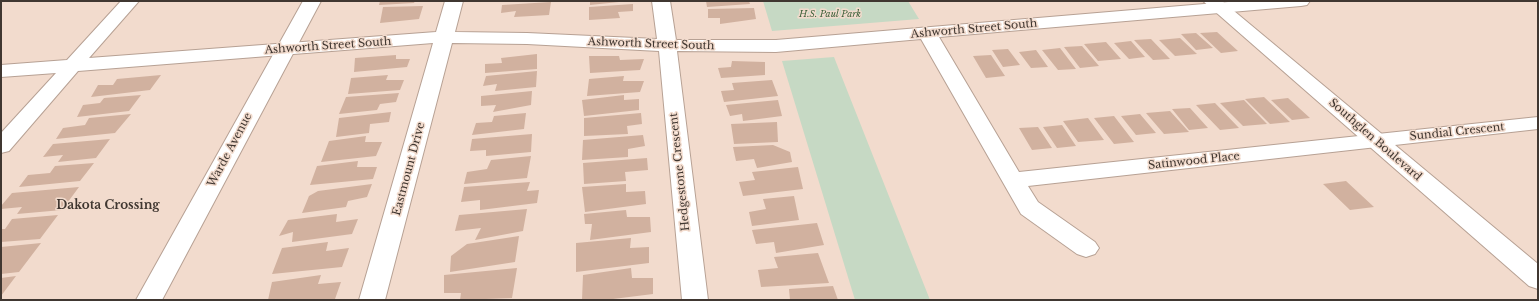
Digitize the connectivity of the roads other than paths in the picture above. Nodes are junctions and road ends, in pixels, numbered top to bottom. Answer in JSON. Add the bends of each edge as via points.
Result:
{"nodes":[{"id":1,"x":130,"y":1,"type":"edge"},
{"id":2,"x":312,"y":1,"type":"edge"},
{"id":3,"x":454,"y":1,"type":"edge"},
{"id":4,"x":661,"y":1,"type":"edge"},
{"id":5,"x":1301,"y":1,"type":"edge"},
{"id":6,"x":1216,"y":4,"type":"edge"},
{"id":7,"x":927,"y":33,"type":"junction"},
{"id":8,"x":444,"y":37,"type":"junction"},
{"id":9,"x":668,"y":45,"type":"junction"},
{"id":10,"x":285,"y":49,"type":"junction"},
{"id":11,"x":73,"y":66,"type":"junction"},
{"id":12,"x":1,"y":71,"type":"edge"},
{"id":13,"x":1538,"y":123,"type":"edge"},
{"id":14,"x":1376,"y":140,"type":"junction"},
{"id":15,"x":1,"y":146,"type":"edge"},
{"id":16,"x":1013,"y":180,"type":"junction"},
{"id":17,"x":1086,"y":248,"type":"dead end"},
{"id":18,"x":1538,"y":279,"type":"edge"},
{"id":19,"x":149,"y":300,"type":"edge"},
{"id":20,"x":372,"y":300,"type":"edge"},
{"id":21,"x":695,"y":300,"type":"edge"}],
"edges":[{"from":1,"to":11,"type":"street"},
{"from":2,"to":10,"type":"street","name":"Warde Avenue"},
{"from":3,"to":8,"type":"street","name":"Eastmount Drive"},
{"from":4,"to":9,"type":"street","name":"Hedgestone Crescent"},
{"from":5,"to":6,"type":"street","name":"Ashworth Street South"},
{"from":6,"to":7,"type":"street","name":"Ashworth Street South"},
{"from":6,"to":14,"type":"street","name":"Southglen Boulevard"},
{"from":7,"to":9,"type":"street","name":"Ashworth Street South","via":[[758,47]]},
{"from":7,"to":16,"type":"street"},
{"from":8,"to":9,"type":"street","name":"Ashworth Street South"},
{"from":8,"to":10,"type":"street","name":"Ashworth Street South"},
{"from":8,"to":20,"type":"street","name":"Eastmount Drive"},
{"from":9,"to":21,"type":"street","name":"Hedgestone Crescent","via":[[670,85]]},
{"from":10,"to":11,"type":"street","name":"Ashworth Street South"},
{"from":10,"to":19,"type":"street","name":"Warde Avenue"},
{"from":11,"to":12,"type":"street","name":"Ashworth Street South"},
{"from":11,"to":15,"type":"street"},
{"from":13,"to":14,"type":"street","name":"Sundial Crescent"},
{"from":14,"to":16,"type":"street","name":"Satinwood Place"},
{"from":14,"to":18,"type":"street","name":"Southglen Boulevard"},
{"from":16,"to":17,"type":"street","via":[[1028,208]]}]}
